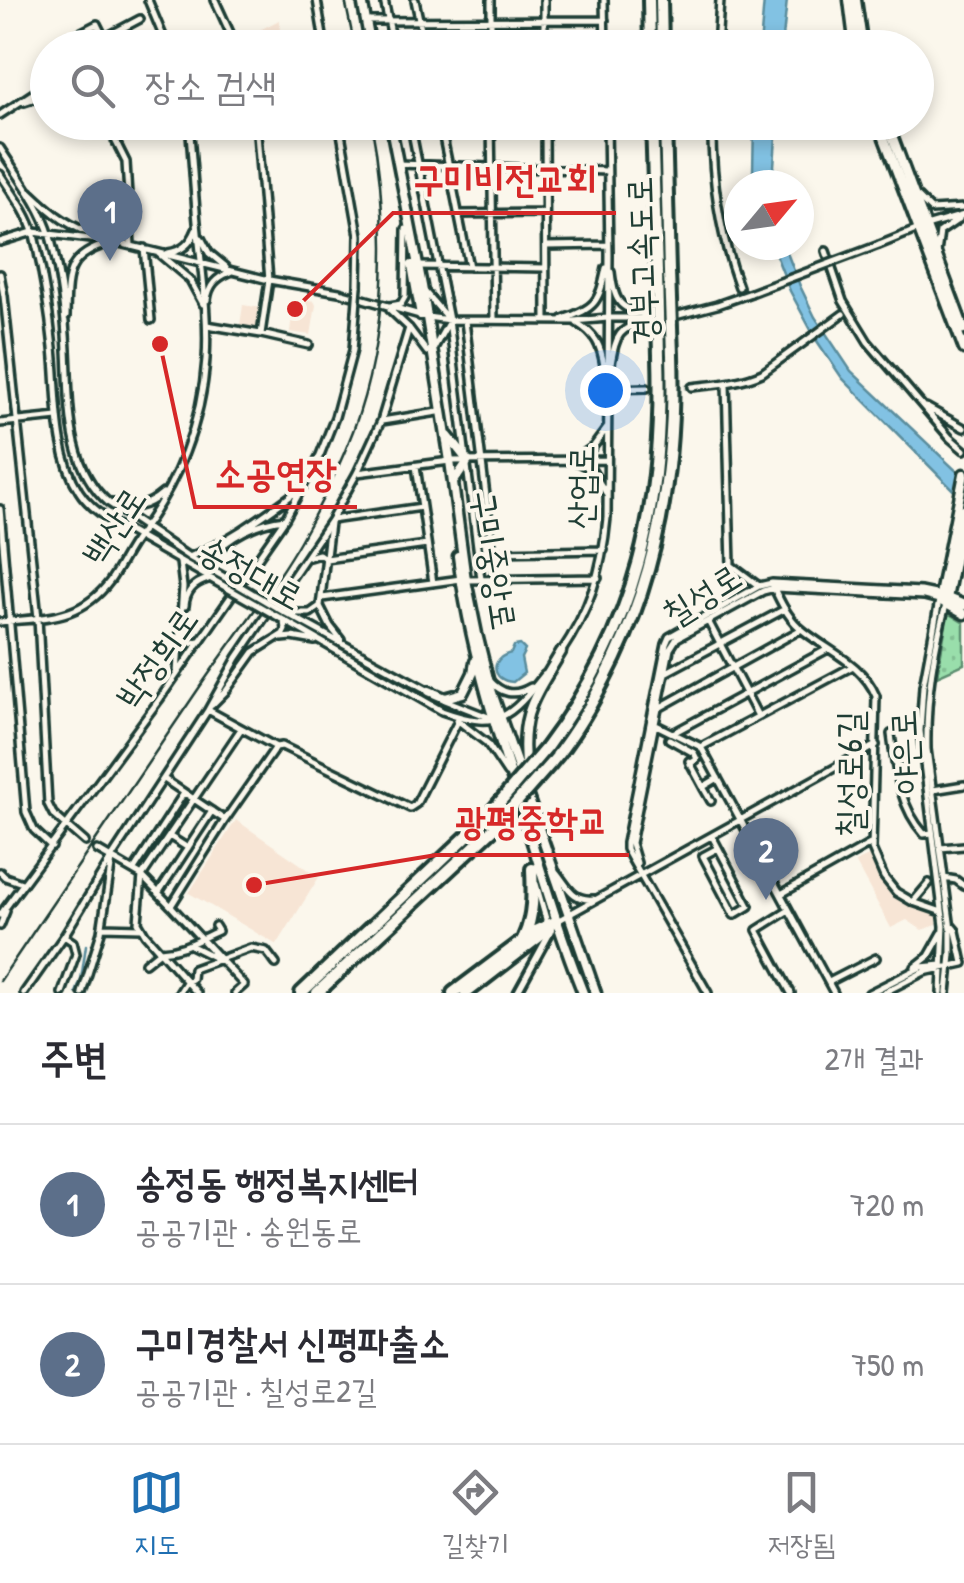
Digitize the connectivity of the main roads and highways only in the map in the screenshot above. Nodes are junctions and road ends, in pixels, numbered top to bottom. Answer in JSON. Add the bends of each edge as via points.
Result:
{"nodes":[{"id":1,"x":363,"y":0,"type":"edge"},
{"id":2,"x":649,"y":0,"type":"edge"},
{"id":3,"x":661,"y":0,"type":"edge"},
{"id":4,"x":848,"y":0,"type":"edge"},
{"id":5,"x":856,"y":0,"type":"edge"},
{"id":6,"x":369,"y":30,"type":"edge"},
{"id":7,"x":371,"y":30,"type":"edge"},
{"id":8,"x":650,"y":30,"type":"edge"},
{"id":9,"x":662,"y":30,"type":"edge"},
{"id":10,"x":852,"y":30,"type":"edge"},
{"id":11,"x":860,"y":30,"type":"edge"},
{"id":12,"x":391,"y":140,"type":"edge"},
{"id":13,"x":392,"y":140,"type":"edge"},
{"id":14,"x":653,"y":140,"type":"edge"},
{"id":15,"x":666,"y":140,"type":"edge"},
{"id":16,"x":886,"y":140,"type":"edge"},
{"id":17,"x":894,"y":140,"type":"edge"},
{"id":18,"x":922,"y":227,"type":"junction"},
{"id":19,"x":424,"y":317,"type":"junction"},
{"id":20,"x":964,"y":329,"type":"edge"},
{"id":21,"x":964,"y":348,"type":"edge"},
{"id":22,"x":430,"y":352,"type":"junction"},
{"id":23,"x":445,"y":432,"type":"junction"},
{"id":24,"x":448,"y":461,"type":"junction"},
{"id":25,"x":964,"y":474,"type":"edge"},
{"id":26,"x":454,"y":484,"type":"junction"},
{"id":27,"x":964,"y":510,"type":"edge"},
{"id":28,"x":958,"y":538,"type":"edge"},
{"id":29,"x":464,"y":580,"type":"junction"},
{"id":30,"x":942,"y":600,"type":"junction"},
{"id":31,"x":964,"y":604,"type":"edge"},
{"id":32,"x":964,"y":614,"type":"edge"},
{"id":33,"x":474,"y":652,"type":"junction"},
{"id":34,"x":561,"y":652,"type":"road end"},
{"id":35,"x":429,"y":690,"type":"road end"},
{"id":36,"x":497,"y":719,"type":"junction"},
{"id":37,"x":528,"y":797,"type":"junction"},
{"id":38,"x":528,"y":828,"type":"junction"},
{"id":39,"x":532,"y":869,"type":"joint"},
{"id":40,"x":557,"y":922,"type":"junction"},
{"id":41,"x":545,"y":930,"type":"junction"},
{"id":42,"x":522,"y":941,"type":"junction"},
{"id":43,"x":300,"y":993,"type":"edge"},
{"id":44,"x":317,"y":993,"type":"edge"},
{"id":45,"x":453,"y":993,"type":"edge"},
{"id":46,"x":466,"y":993,"type":"edge"},
{"id":47,"x":583,"y":993,"type":"edge"},
{"id":48,"x":596,"y":993,"type":"edge"}],
"edges":[{"from":1,"to":6,"type":"main road"},
{"from":1,"to":7,"type":"main road"},
{"from":2,"to":8,"type":"highway"},
{"from":3,"to":9,"type":"highway"},
{"from":4,"to":10,"type":"main road"},
{"from":5,"to":11,"type":"main road"},
{"from":12,"to":19,"type":"main road","name":"구미중앙로"},
{"from":13,"to":19,"type":"main road","name":"구미중앙로"},
{"from":14,"to":43,"type":"highway","name":"경부고속도로","bridge":true,"via":[[658,466],[638,569],[598,668],[546,748],[488,816]]},
{"from":15,"to":44,"type":"highway","name":"경부고속도로","bridge":true,"via":[[672,405],[661,523],[639,603],[590,707],[551,763],[492,830]]},
{"from":16,"to":18,"type":"main road"},
{"from":17,"to":18,"type":"main road"},
{"from":18,"to":20,"type":"main road"},
{"from":18,"to":21,"type":"main road"},
{"from":19,"to":22,"type":"main road","name":"구미중앙로"},
{"from":22,"to":23,"type":"main road","name":"구미중앙로"},
{"from":22,"to":24,"type":"main road","name":"구미중앙로"},
{"from":23,"to":24,"type":"main road","name":"구미중앙로"},
{"from":23,"to":26,"type":"main road","via":[[468,461]]},
{"from":24,"to":26,"type":"main road","name":"구미중앙로"},
{"from":24,"to":29,"type":"main road","name":"구미중앙로"},
{"from":25,"to":28,"type":"main road","name":"야은로"},
{"from":26,"to":29,"type":"main road","name":"구미중앙로"},
{"from":27,"to":28,"type":"main road","name":"야은로"},
{"from":28,"to":30,"type":"main road","name":"야은로"},
{"from":29,"to":33,"type":"main road","name":"구미중앙로"},
{"from":29,"to":36,"type":"main road","name":"구미중앙로"},
{"from":30,"to":31,"type":"main road"},
{"from":30,"to":32,"type":"main road"},
{"from":33,"to":35,"type":"main road","via":[[474,674],[464,693],[446,698]]},
{"from":33,"to":36,"type":"main road","name":"구미중앙로"},
{"from":34,"to":37,"type":"main road","via":[[525,722]]},
{"from":36,"to":37,"type":"main road","name":"구미중앙로"},
{"from":36,"to":38,"type":"main road","name":"구미중앙로"},
{"from":37,"to":48,"type":"main road","name":"구미중앙로"},
{"from":38,"to":39,"type":"main road"},
{"from":38,"to":40,"type":"main road","name":"구미중앙로"},
{"from":39,"to":42,"type":"highway","via":[[533,900]]},
{"from":40,"to":41,"type":"highway"},
{"from":40,"to":47,"type":"main road","name":"구미중앙로"},
{"from":41,"to":42,"type":"highway"},
{"from":41,"to":46,"type":"highway"},
{"from":42,"to":45,"type":"highway"}]}
